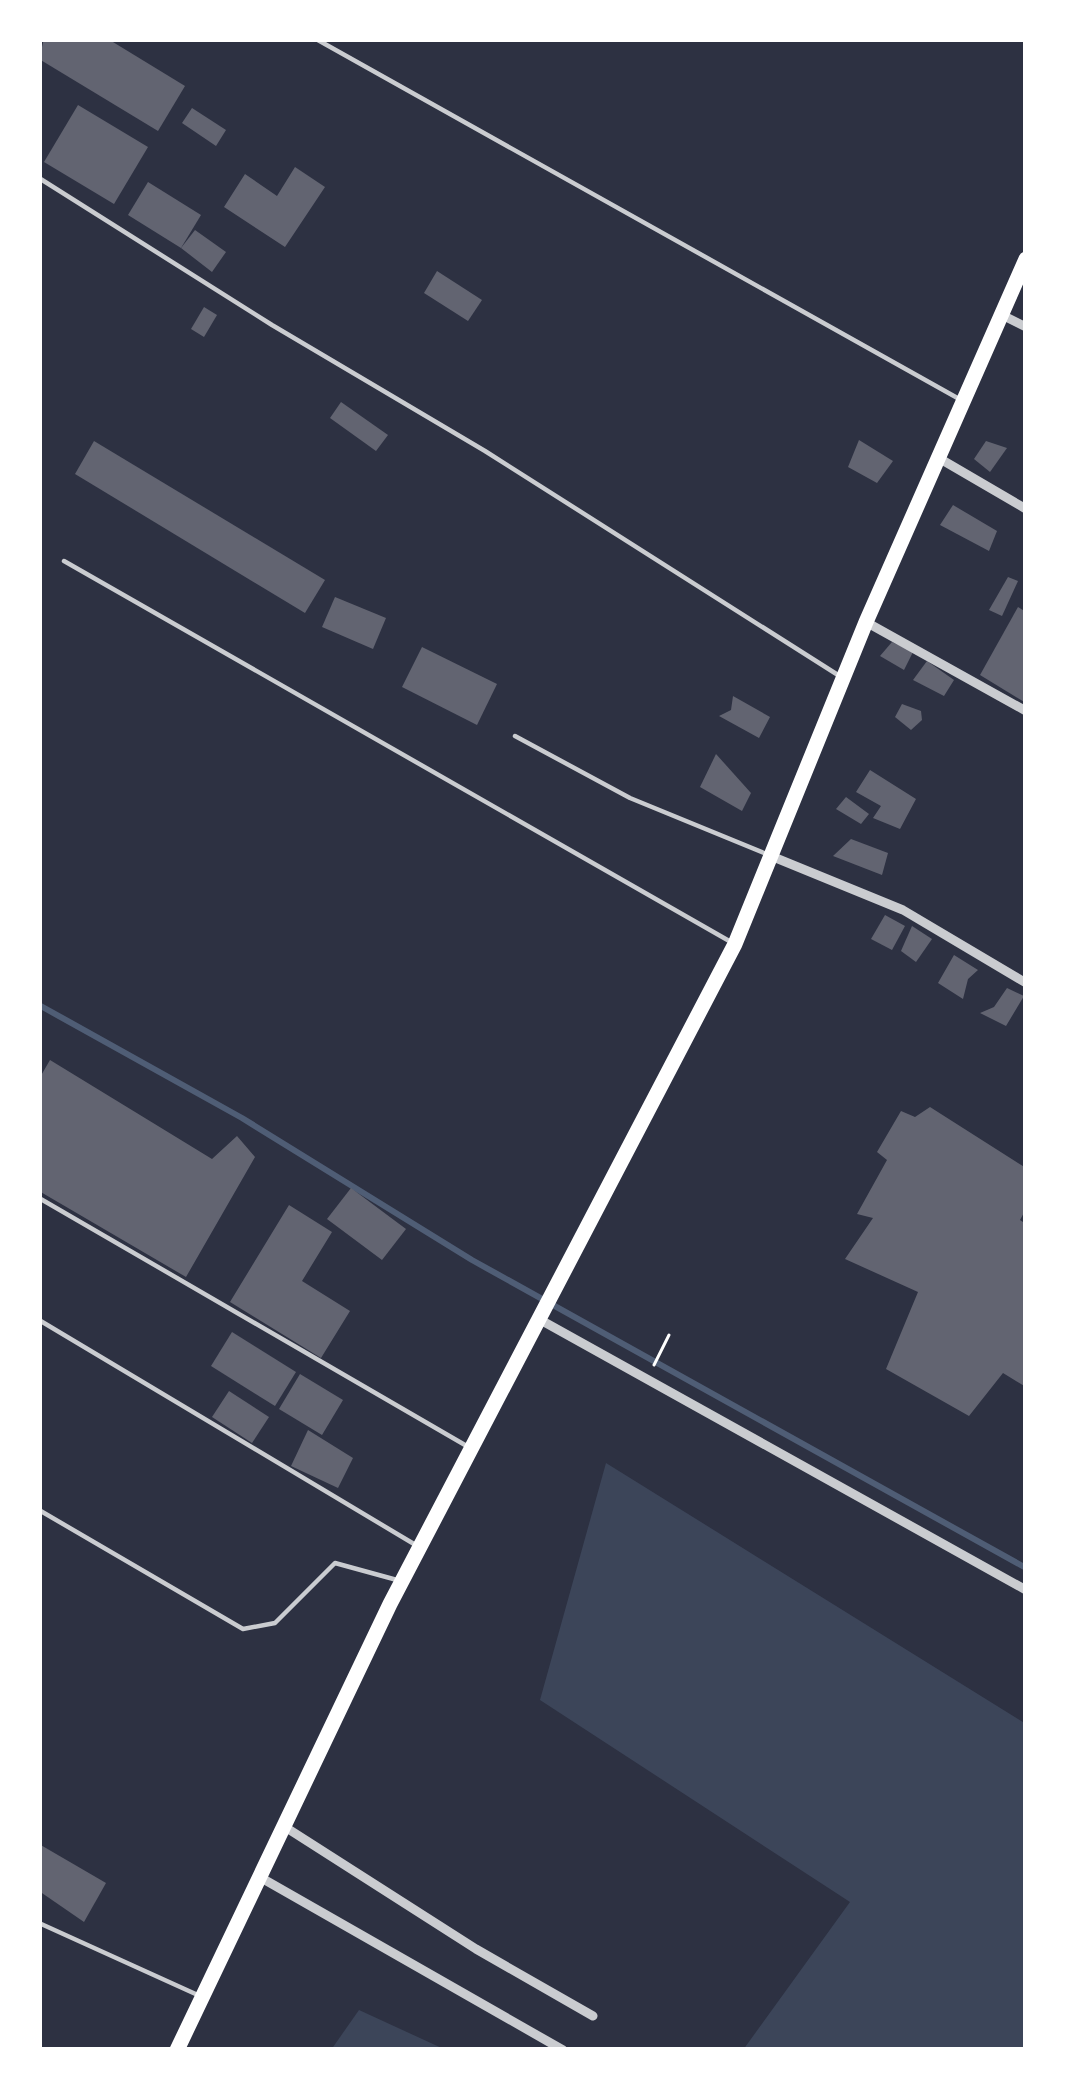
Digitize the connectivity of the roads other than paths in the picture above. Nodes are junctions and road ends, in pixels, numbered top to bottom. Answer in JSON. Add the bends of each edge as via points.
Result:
{"nodes":[{"id":1,"x":316,"y":39,"type":"edge"},
{"id":2,"x":39,"y":178,"type":"edge"},
{"id":3,"x":1026,"y":259,"type":"edge"},
{"id":4,"x":1002,"y":315,"type":"junction"},
{"id":5,"x":1026,"y":327,"type":"edge"},
{"id":6,"x":961,"y":400,"type":"junction"},
{"id":7,"x":936,"y":457,"type":"junction"},
{"id":8,"x":1026,"y":509,"type":"edge"},
{"id":9,"x":64,"y":561,"type":"dead end"},
{"id":10,"x":866,"y":622,"type":"junction"},
{"id":11,"x":843,"y":678,"type":"junction"},
{"id":12,"x":1026,"y":711,"type":"edge"},
{"id":13,"x":515,"y":736,"type":"dead end"},
{"id":14,"x":771,"y":856,"type":"junction"},
{"id":15,"x":735,"y":944,"type":"junction"},
{"id":16,"x":1026,"y":983,"type":"edge"},
{"id":17,"x":39,"y":1198,"type":"edge"},
{"id":18,"x":539,"y":1314,"type":"junction"},
{"id":19,"x":39,"y":1320,"type":"edge"},
{"id":20,"x":470,"y":1448,"type":"junction"},
{"id":21,"x":39,"y":1510,"type":"edge"},
{"id":22,"x":419,"y":1547,"type":"junction"},
{"id":23,"x":402,"y":1581,"type":"junction"},
{"id":24,"x":1026,"y":1590,"type":"edge"},
{"id":25,"x":282,"y":1825,"type":"junction"},
{"id":26,"x":258,"y":1876,"type":"junction"},
{"id":27,"x":39,"y":1923,"type":"edge"},
{"id":28,"x":200,"y":1996,"type":"junction"},
{"id":29,"x":593,"y":2016,"type":"dead end"},
{"id":30,"x":177,"y":2050,"type":"edge"},
{"id":31,"x":563,"y":2050,"type":"edge"}],
"edges":[{"from":1,"to":6,"type":"lane"},
{"from":2,"to":11,"type":"lane"},
{"from":3,"to":4,"type":"highway"},
{"from":4,"to":5,"type":"street"},
{"from":4,"to":6,"type":"highway"},
{"from":6,"to":7,"type":"highway"},
{"from":7,"to":8,"type":"street"},
{"from":7,"to":10,"type":"highway"},
{"from":9,"to":15,"type":"lane"},
{"from":10,"to":11,"type":"highway"},
{"from":10,"to":12,"type":"street"},
{"from":11,"to":14,"type":"highway"},
{"from":13,"to":14,"type":"lane","via":[[630,798]]},
{"from":14,"to":15,"type":"highway"},
{"from":14,"to":16,"type":"street","via":[[903,910]]},
{"from":15,"to":18,"type":"highway"},
{"from":17,"to":20,"type":"lane"},
{"from":18,"to":20,"type":"highway"},
{"from":18,"to":24,"type":"street"},
{"from":19,"to":22,"type":"lane"},
{"from":20,"to":22,"type":"highway"},
{"from":21,"to":23,"type":"lane","via":[[242,1629],[275,1623],[335,1563]]},
{"from":22,"to":23,"type":"highway"},
{"from":23,"to":25,"type":"highway"},
{"from":25,"to":26,"type":"highway"},
{"from":25,"to":29,"type":"street"},
{"from":26,"to":28,"type":"highway"},
{"from":26,"to":31,"type":"street"},
{"from":27,"to":28,"type":"lane"},
{"from":28,"to":30,"type":"highway"}]}
